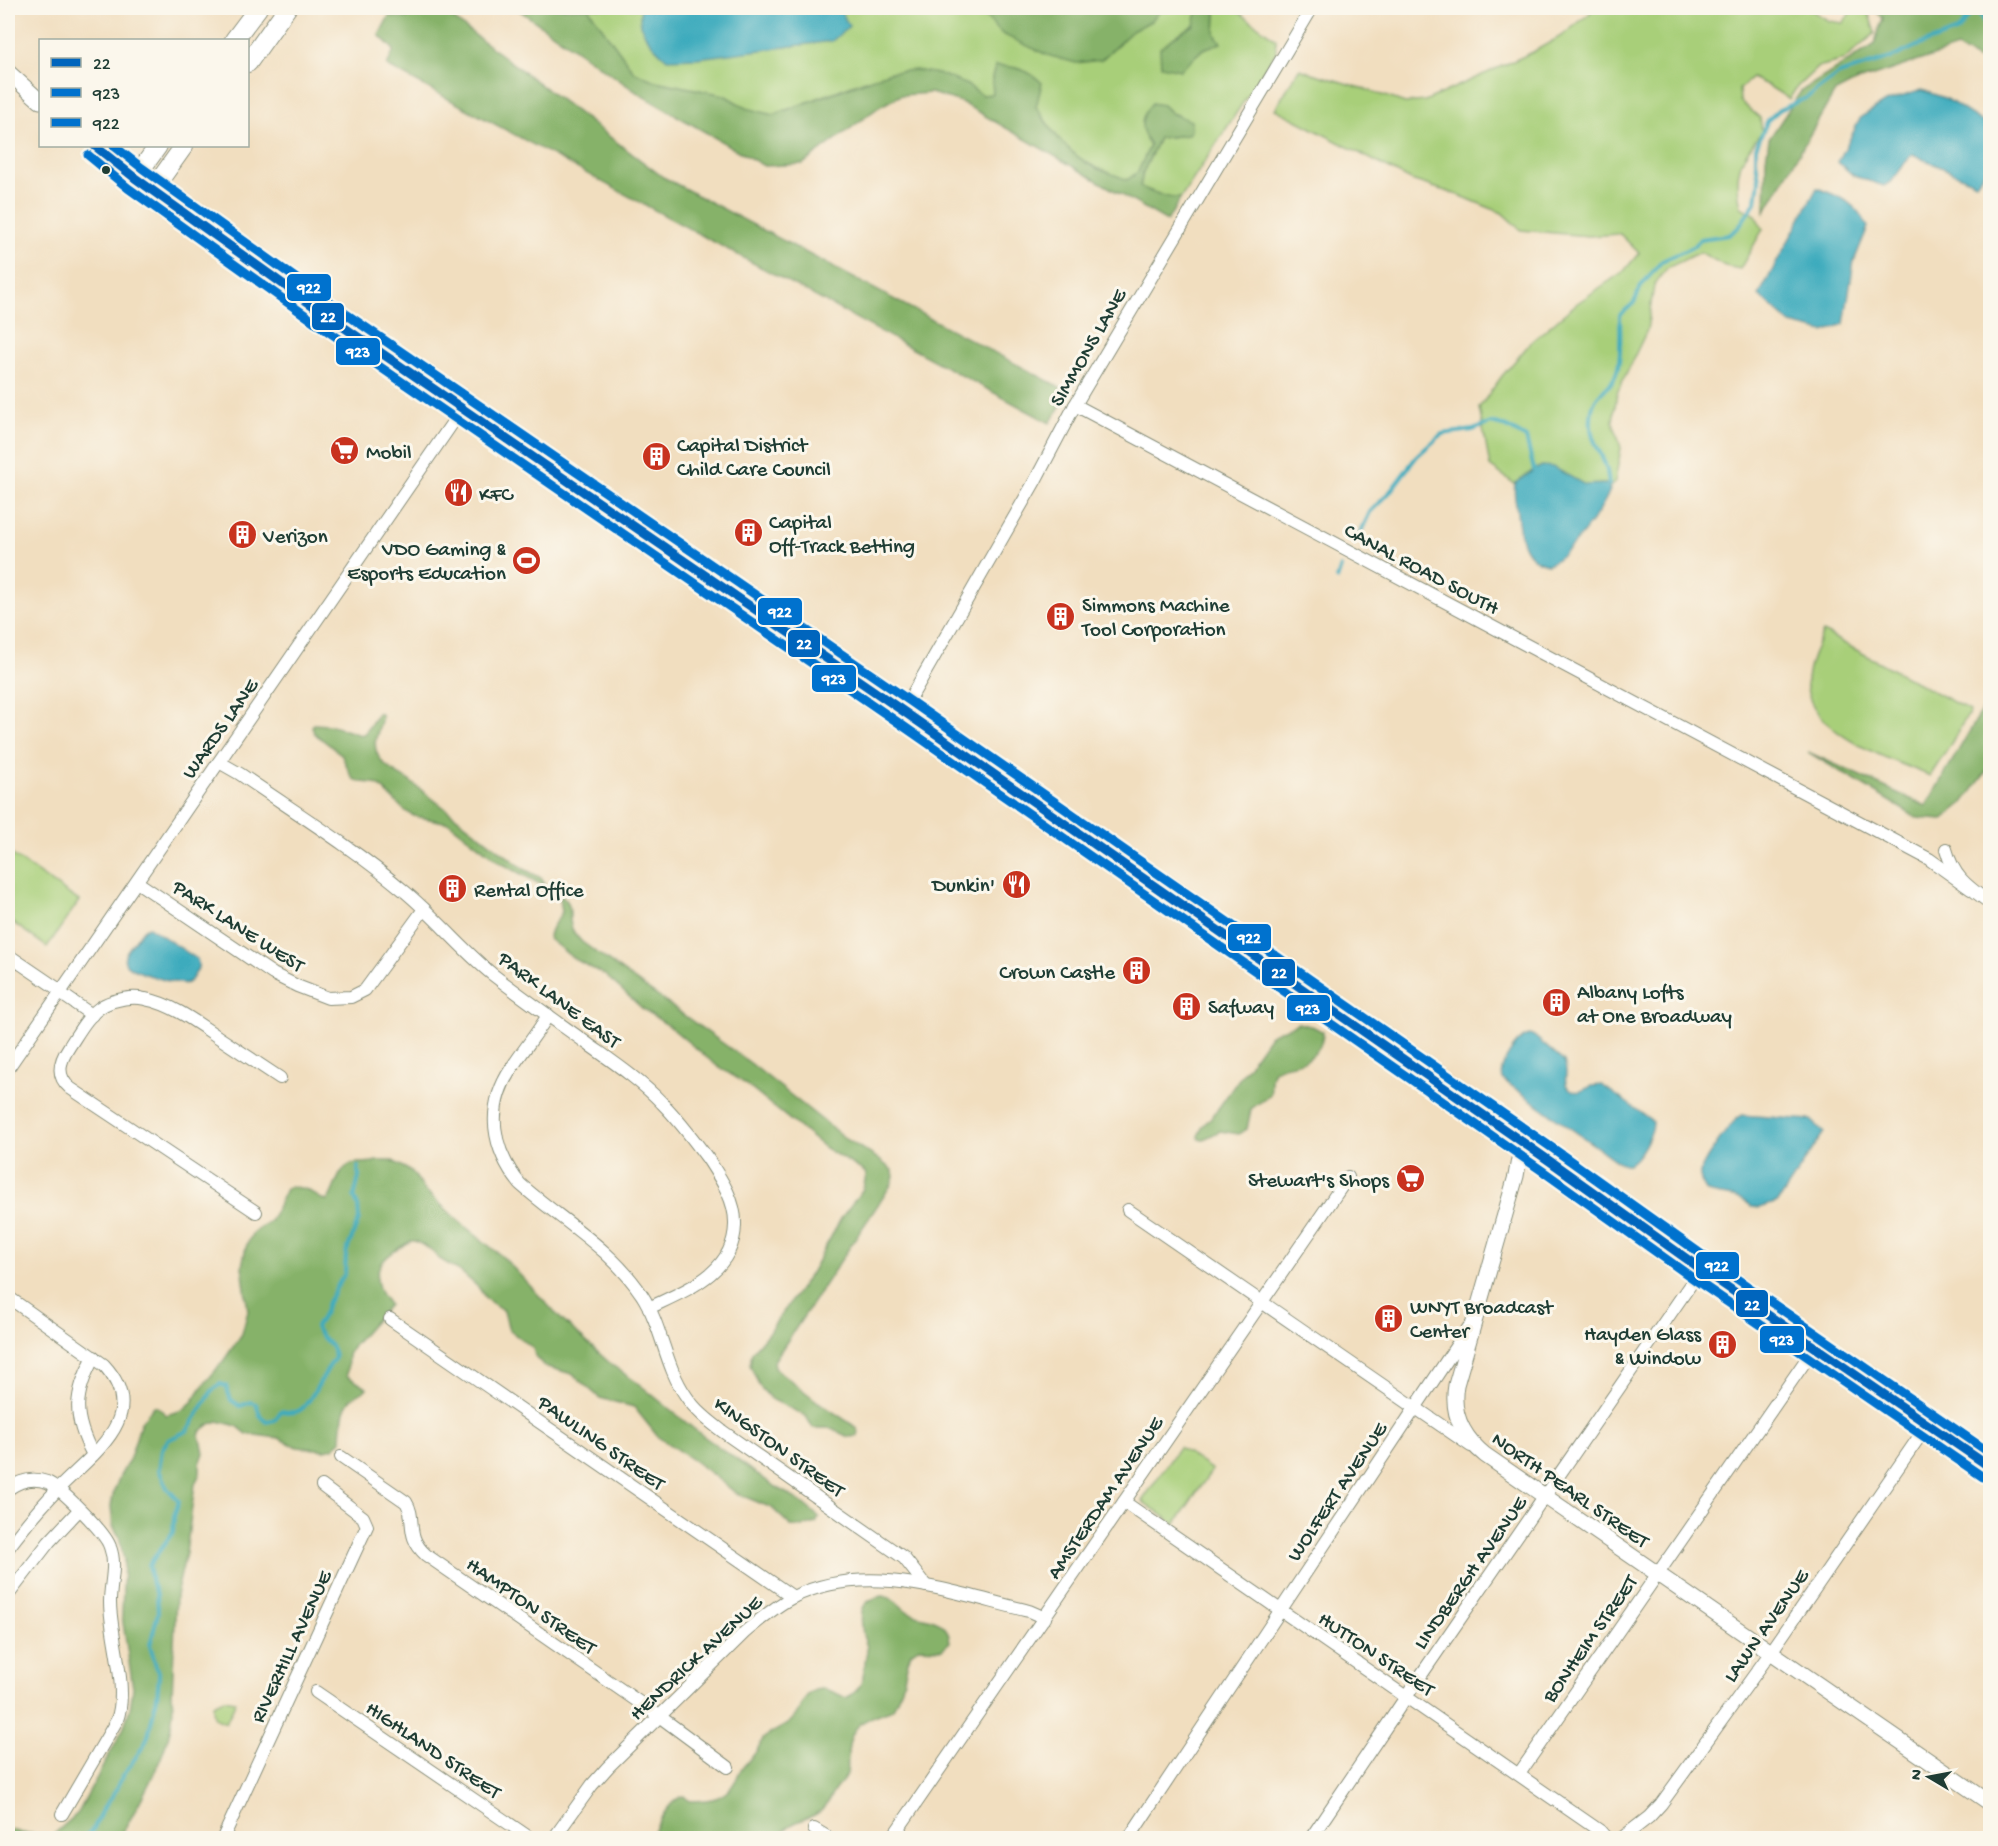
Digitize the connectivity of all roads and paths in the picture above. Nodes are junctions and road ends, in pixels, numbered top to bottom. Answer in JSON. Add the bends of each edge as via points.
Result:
{"nodes":[{"id":1,"x":258,"y":8,"type":"edge"},
{"id":2,"x":287,"y":8,"type":"edge"},
{"id":3,"x":1312,"y":8,"type":"edge"},
{"id":4,"x":235,"y":39,"type":"edge"},
{"id":5,"x":249,"y":62,"type":"edge"},
{"id":6,"x":8,"y":72,"type":"edge"},
{"id":7,"x":39,"y":100,"type":"edge"},
{"id":8,"x":96,"y":147,"type":"edge"},
{"id":9,"x":158,"y":147,"type":"edge"},
{"id":10,"x":183,"y":147,"type":"edge"},
{"id":11,"x":135,"y":178,"type":"junction"},
{"id":12,"x":152,"y":190,"type":"junction"},
{"id":13,"x":1075,"y":405,"type":"junction"},
{"id":14,"x":462,"y":409,"type":"junction"},
{"id":15,"x":903,"y":711,"type":"junction"},
{"id":16,"x":219,"y":762,"type":"junction"},
{"id":17,"x":1946,"y":849,"type":"dead end"},
{"id":18,"x":136,"y":882,"type":"junction"},
{"id":19,"x":1971,"y":889,"type":"junction"},
{"id":20,"x":1990,"y":903,"type":"edge"},
{"id":21,"x":424,"y":909,"type":"junction"},
{"id":22,"x":8,"y":955,"type":"edge"},
{"id":23,"x":60,"y":992,"type":"junction"},
{"id":24,"x":92,"y":1015,"type":"junction"},
{"id":25,"x":548,"y":1015,"type":"junction"},
{"id":26,"x":8,"y":1068,"type":"edge"},
{"id":27,"x":280,"y":1078,"type":"dead end"},
{"id":28,"x":1522,"y":1142,"type":"junction"},
{"id":29,"x":1348,"y":1177,"type":"dead end"},
{"id":30,"x":1128,"y":1210,"type":"dead end"},
{"id":31,"x":256,"y":1212,"type":"dead end"},
{"id":32,"x":1701,"y":1269,"type":"junction"},
{"id":33,"x":8,"y":1297,"type":"edge"},
{"id":34,"x":1263,"y":1303,"type":"junction"},
{"id":35,"x":649,"y":1308,"type":"junction"},
{"id":36,"x":390,"y":1319,"type":"dead end"},
{"id":37,"x":1475,"y":1319,"type":"junction"},
{"id":38,"x":1815,"y":1347,"type":"junction"},
{"id":39,"x":94,"y":1357,"type":"junction"},
{"id":40,"x":1417,"y":1408,"type":"junction"},
{"id":41,"x":1928,"y":1424,"type":"junction"},
{"id":42,"x":93,"y":1455,"type":"junction"},
{"id":43,"x":1485,"y":1455,"type":"junction"},
{"id":44,"x":341,"y":1457,"type":"dead end"},
{"id":45,"x":1990,"y":1467,"type":"edge"},
{"id":46,"x":322,"y":1486,"type":"dead end"},
{"id":47,"x":8,"y":1489,"type":"edge"},
{"id":48,"x":57,"y":1490,"type":"junction"},
{"id":49,"x":1545,"y":1497,"type":"junction"},
{"id":50,"x":1124,"y":1502,"type":"junction"},
{"id":51,"x":79,"y":1510,"type":"junction"},
{"id":52,"x":8,"y":1548,"type":"edge"},
{"id":53,"x":1657,"y":1574,"type":"junction"},
{"id":54,"x":926,"y":1586,"type":"junction"},
{"id":55,"x":8,"y":1595,"type":"edge"},
{"id":56,"x":793,"y":1597,"type":"junction"},
{"id":57,"x":1281,"y":1611,"type":"junction"},
{"id":58,"x":1045,"y":1618,"type":"junction"},
{"id":59,"x":1771,"y":1652,"type":"junction"},
{"id":60,"x":316,"y":1692,"type":"dead end"},
{"id":61,"x":1406,"y":1697,"type":"junction"},
{"id":62,"x":658,"y":1716,"type":"junction"},
{"id":63,"x":728,"y":1767,"type":"dead end"},
{"id":64,"x":1519,"y":1774,"type":"junction"},
{"id":65,"x":1990,"y":1803,"type":"edge"},
{"id":66,"x":62,"y":1814,"type":"dead end"},
{"id":67,"x":814,"y":1829,"type":"dead end"},
{"id":68,"x":223,"y":1839,"type":"edge"},
{"id":69,"x":530,"y":1839,"type":"edge"},
{"id":70,"x":555,"y":1839,"type":"edge"},
{"id":71,"x":829,"y":1839,"type":"edge"},
{"id":72,"x":892,"y":1839,"type":"edge"},
{"id":73,"x":1129,"y":1839,"type":"edge"},
{"id":74,"x":1311,"y":1839,"type":"edge"},
{"id":75,"x":1606,"y":1839,"type":"edge"},
{"id":76,"x":1622,"y":1839,"type":"edge"}],
"edges":[{"from":1,"to":4,"type":"highway"},
{"from":2,"to":5,"type":"highway"},
{"from":3,"to":13,"type":"street","name":"SIMMONS LANE"},
{"from":6,"to":7,"type":"main road"},
{"from":8,"to":11,"type":"main road"},
{"from":9,"to":11,"type":"highway"},
{"from":10,"to":12,"type":"highway"},
{"from":11,"to":12,"type":"main road"},
{"from":12,"to":14,"type":"main road"},
{"from":13,"to":15,"type":"street","name":"SIMMONS LANE"},
{"from":13,"to":19,"type":"street","name":"CANAL ROAD SOUTH","via":[[1929,859]]},
{"from":14,"to":15,"type":"main road"},
{"from":14,"to":16,"type":"street","name":"WARDS LANE"},
{"from":15,"to":28,"type":"main road"},
{"from":16,"to":18,"type":"street","name":"WARDS LANE"},
{"from":16,"to":21,"type":"street","name":"PARK LANE EAST","via":[[379,870]]},
{"from":17,"to":19,"type":"street","via":[[1955,873]]},
{"from":18,"to":21,"type":"street","name":"PARK LANE WEST","via":[[273,974],[320,996],[337,998],[365,990]]},
{"from":18,"to":23,"type":"street","name":"WARDS LANE"},
{"from":19,"to":20,"type":"street"},
{"from":21,"to":25,"type":"street","name":"PARK LANE EAST","via":[[482,966]]},
{"from":22,"to":23,"type":"street"},
{"from":23,"to":24,"type":"street"},
{"from":23,"to":26,"type":"street","name":"WARDS LANE"},
{"from":24,"to":27,"type":"street","via":[[103,1006],[125,999],[154,1001],[184,1014]]},
{"from":24,"to":31,"type":"street","via":[[62,1058],[60,1071],[64,1082]]},
{"from":25,"to":35,"type":"street","name":"KINGSTON STREET","via":[[500,1091],[495,1121],[499,1149],[520,1184],[610,1256]]},
{"from":25,"to":35,"type":"street","name":"PARK LANE EAST","via":[[662,1102],[729,1195],[736,1223],[734,1239],[719,1266],[693,1287]]},
{"from":28,"to":32,"type":"street"},
{"from":28,"to":37,"type":"main road","name":"WOLFERT AVENUE"},
{"from":29,"to":34,"type":"street","name":"AMSTERDAM AVENUE"},
{"from":30,"to":34,"type":"street","name":"NORTH PEARL STREET"},
{"from":32,"to":38,"type":"street"},
{"from":32,"to":49,"type":"street","name":"LINDBERGH AVENUE"},
{"from":33,"to":39,"type":"street"},
{"from":34,"to":40,"type":"street","name":"NORTH PEARL STREET"},
{"from":34,"to":50,"type":"street","name":"AMSTERDAM AVENUE"},
{"from":35,"to":54,"type":"street","name":"KINGSTON STREET","via":[[684,1394],[696,1409],[896,1552]]},
{"from":36,"to":56,"type":"street","name":"PAWLING STREET"},
{"from":37,"to":40,"type":"street","name":"WOLFERT AVENUE"},
{"from":37,"to":43,"type":"main road","via":[[1455,1401],[1461,1426]]},
{"from":38,"to":41,"type":"street"},
{"from":38,"to":53,"type":"street","name":"BONHEIM STREET"},
{"from":39,"to":42,"type":"street","via":[[85,1372],[77,1403],[81,1429]]},
{"from":39,"to":42,"type":"street","via":[[115,1378],[122,1402],[115,1430]]},
{"from":40,"to":43,"type":"street","name":"NORTH PEARL STREET"},
{"from":40,"to":57,"type":"street","name":"WOLFERT AVENUE"},
{"from":41,"to":45,"type":"street"},
{"from":41,"to":59,"type":"street","name":"LAWN AVENUE"},
{"from":42,"to":48,"type":"street"},
{"from":43,"to":49,"type":"main road","name":"NORTH PEARL STREET"},
{"from":44,"to":62,"type":"street","name":"HAMPTON STREET","via":[[406,1502],[413,1536],[426,1555]]},
{"from":46,"to":68,"type":"street","name":"RIVERHILL AVENUE","via":[[364,1518],[367,1526]]},
{"from":47,"to":48,"type":"street","via":[[36,1480]]},
{"from":48,"to":51,"type":"street"},
{"from":48,"to":52,"type":"street"},
{"from":49,"to":53,"type":"main road","name":"NORTH PEARL STREET"},
{"from":49,"to":61,"type":"street","name":"LINDBERGH AVENUE"},
{"from":50,"to":57,"type":"street","name":"HUTTON STREET"},
{"from":50,"to":58,"type":"street","name":"AMSTERDAM AVENUE"},
{"from":51,"to":55,"type":"street"},
{"from":51,"to":66,"type":"street","via":[[100,1530],[112,1552],[111,1612],[121,1704],[117,1720]]},
{"from":53,"to":59,"type":"main road","name":"NORTH PEARL STREET"},
{"from":53,"to":64,"type":"street","name":"BONHEIM STREET"},
{"from":54,"to":56,"type":"street","name":"HENDRICK AVENUE","via":[[860,1580],[830,1584]]},
{"from":54,"to":58,"type":"street","name":"HENDRICK AVENUE"},
{"from":56,"to":62,"type":"street","name":"HENDRICK AVENUE","via":[[745,1632]]},
{"from":57,"to":61,"type":"street","name":"HUTTON STREET"},
{"from":57,"to":73,"type":"street","name":"WOLFERT AVENUE"},
{"from":58,"to":72,"type":"street","name":"AMSTERDAM AVENUE"},
{"from":59,"to":65,"type":"main road","name":"NORTH PEARL STREET"},
{"from":59,"to":76,"type":"street","name":"LAWN AVENUE","via":[[1661,1804]]},
{"from":60,"to":69,"type":"street","name":"HIGHLAND STREET"},
{"from":61,"to":64,"type":"street","name":"HUTTON STREET"},
{"from":61,"to":74,"type":"street","name":"LINDBERGH AVENUE"},
{"from":62,"to":63,"type":"street","name":"HAMPTON STREET"},
{"from":62,"to":70,"type":"street","name":"HENDRICK AVENUE","via":[[599,1776]]},
{"from":64,"to":75,"type":"street","name":"HUTTON STREET"},
{"from":67,"to":71,"type":"street"}]}
